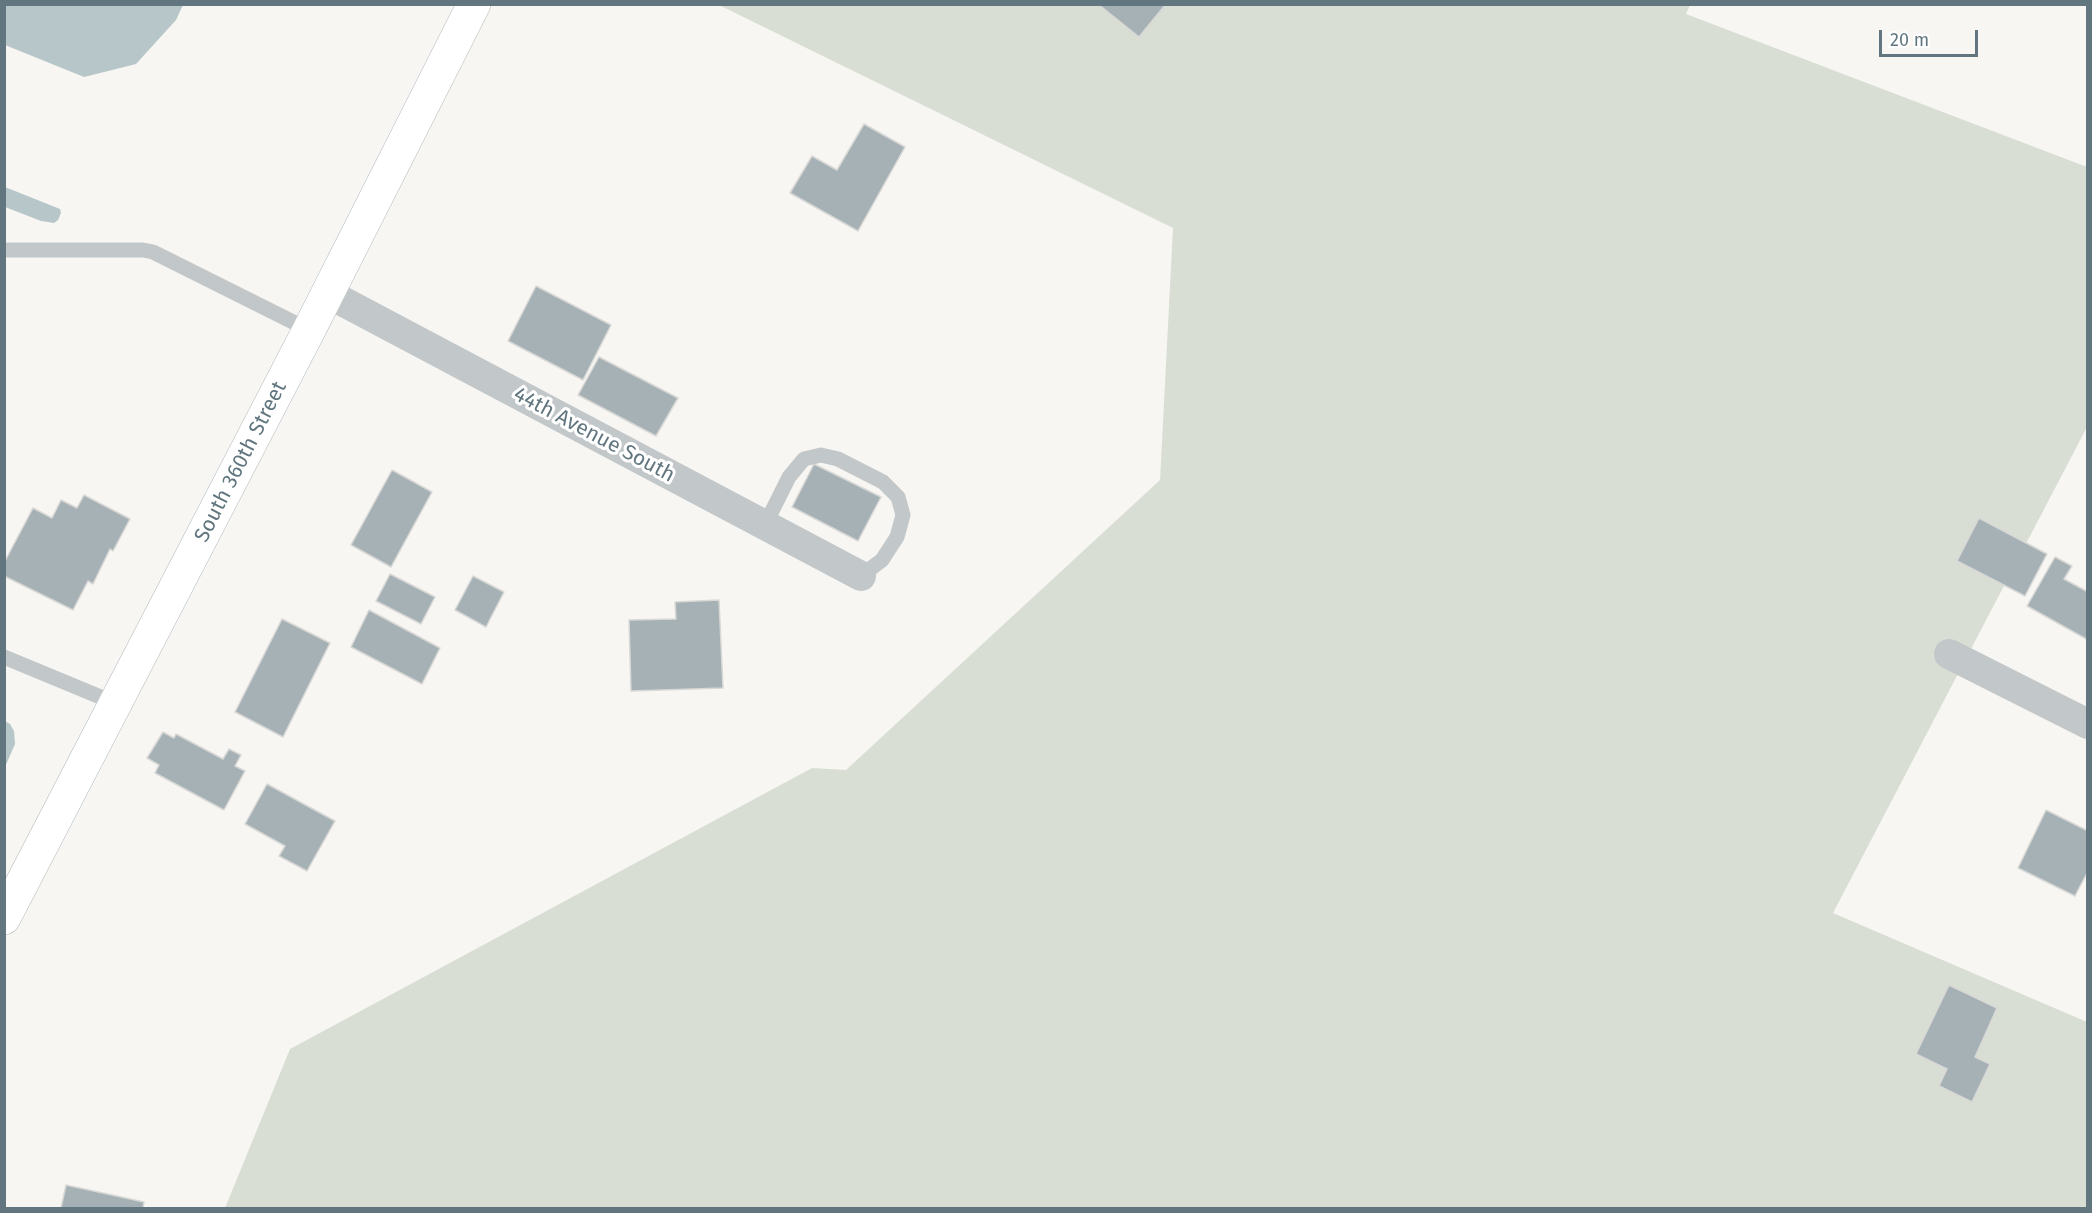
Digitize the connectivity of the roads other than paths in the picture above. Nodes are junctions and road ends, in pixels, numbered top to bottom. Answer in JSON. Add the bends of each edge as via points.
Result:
{"nodes":[{"id":1,"x":474,"y":4,"type":"edge"},
{"id":2,"x":4,"y":250,"type":"edge"},
{"id":3,"x":327,"y":293,"type":"junction"},
{"id":4,"x":309,"y":330,"type":"junction"},
{"id":5,"x":765,"y":525,"type":"junction"},
{"id":6,"x":861,"y":576,"type":"joint"},
{"id":7,"x":1949,"y":654,"type":"dead end"},
{"id":8,"x":4,"y":657,"type":"edge"},
{"id":9,"x":116,"y":703,"type":"junction"},
{"id":10,"x":2088,"y":724,"type":"edge"},
{"id":11,"x":4,"y":918,"type":"edge"}],
"edges":[{"from":1,"to":3,"type":"street","name":"South 360th Street"},
{"from":2,"to":4,"type":"lane","via":[[153,252]]},
{"from":3,"to":4,"type":"street","name":"South 360th Street"},
{"from":3,"to":5,"type":"street","name":"44th Avenue South"},
{"from":4,"to":9,"type":"street","name":"South 360th Street"},
{"from":5,"to":6,"type":"street","name":"44th Avenue South"},
{"from":5,"to":6,"type":"lane","via":[[789,477],[804,459],[820,454],[838,459],[884,482],[898,497],[903,515],[897,537],[882,560]]},
{"from":7,"to":10,"type":"street"},
{"from":8,"to":9,"type":"lane"},
{"from":9,"to":11,"type":"street","name":"South 360th Street"}]}
